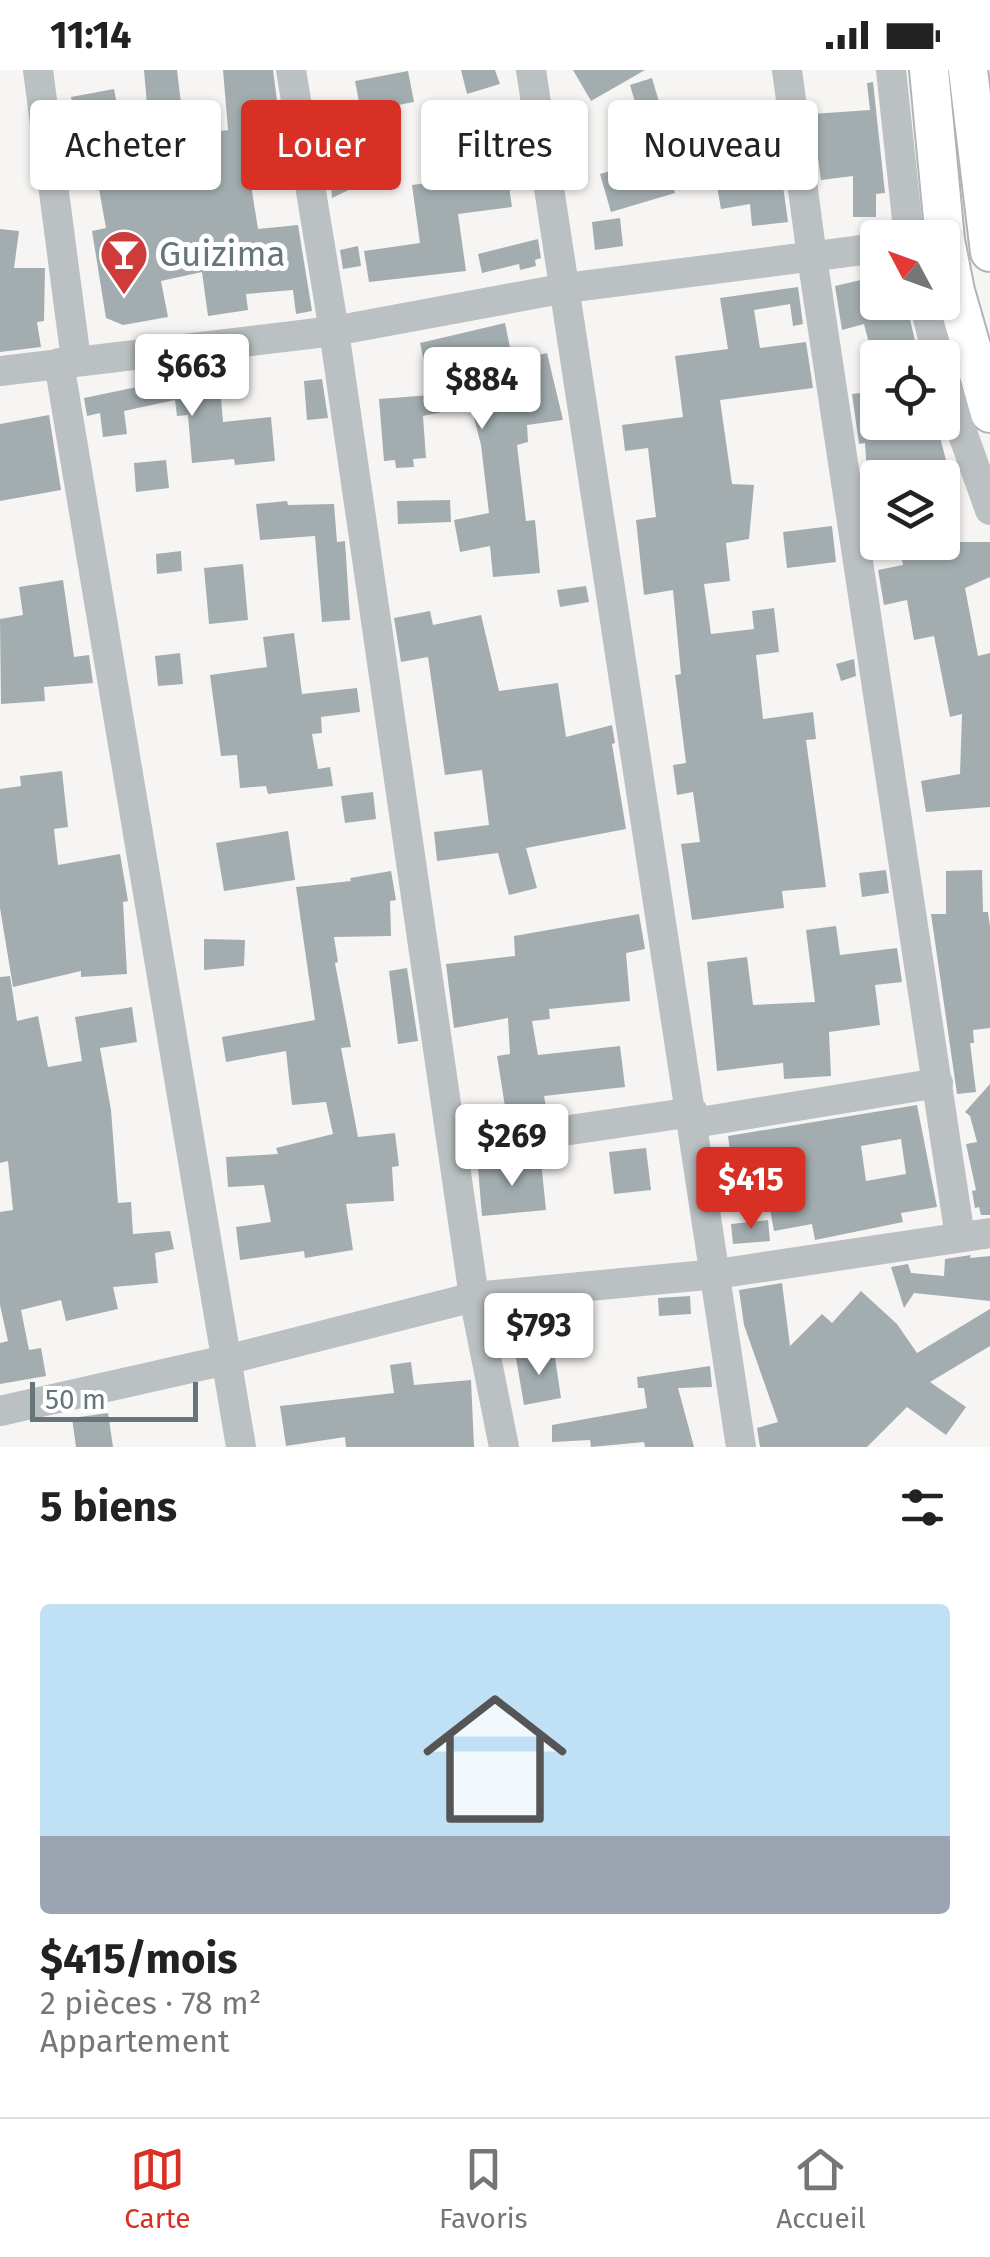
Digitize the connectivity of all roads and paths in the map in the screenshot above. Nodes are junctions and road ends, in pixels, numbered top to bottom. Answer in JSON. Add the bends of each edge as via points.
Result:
{"nodes":[{"id":1,"x":38,"y":70,"type":"edge"},
{"id":2,"x":291,"y":70,"type":"edge"},
{"id":3,"x":532,"y":70,"type":"edge"},
{"id":4,"x":787,"y":70,"type":"edge"},
{"id":5,"x":892,"y":70,"type":"edge"},
{"id":6,"x":929,"y":70,"type":"edge"},
{"id":7,"x":968,"y":70,"type":"edge"},
{"id":8,"x":928,"y":220,"type":"edge"},
{"id":9,"x":932,"y":220,"type":"edge"},
{"id":10,"x":860,"y":250,"type":"edge"},
{"id":11,"x":990,"y":252,"type":"edge"},
{"id":12,"x":812,"y":257,"type":"junction"},
{"id":13,"x":566,"y":288,"type":"junction"},
{"id":14,"x":960,"y":309,"type":"edge"},
{"id":15,"x":334,"y":332,"type":"junction"},
{"id":16,"x":67,"y":361,"type":"junction"},
{"id":17,"x":0,"y":371,"type":"edge"},
{"id":18,"x":990,"y":413,"type":"edge"},
{"id":19,"x":960,"y":426,"type":"edge"},
{"id":20,"x":990,"y":510,"type":"edge"},
{"id":21,"x":938,"y":1083,"type":"junction"},
{"id":22,"x":694,"y":1118,"type":"junction"},
{"id":23,"x":452,"y":1147,"type":"junction"},
{"id":24,"x":975,"y":1235,"type":"edge"},
{"id":25,"x":717,"y":1274,"type":"junction"},
{"id":26,"x":474,"y":1297,"type":"junction"},
{"id":27,"x":226,"y":1360,"type":"junction"},
{"id":28,"x":0,"y":1411,"type":"edge"},
{"id":29,"x":241,"y":1447,"type":"edge"},
{"id":30,"x":504,"y":1447,"type":"edge"},
{"id":31,"x":741,"y":1447,"type":"edge"}],
"edges":[{"from":1,"to":16,"type":"street"},
{"from":2,"to":15,"type":"street"},
{"from":3,"to":13,"type":"street"},
{"from":4,"to":12,"type":"street"},
{"from":5,"to":8,"type":"street"},
{"from":6,"to":9,"type":"main road"},
{"from":7,"to":11,"type":"main road"},
{"from":10,"to":12,"type":"street"},
{"from":12,"to":13,"type":"street"},
{"from":12,"to":21,"type":"street"},
{"from":13,"to":15,"type":"street"},
{"from":13,"to":22,"type":"street"},
{"from":14,"to":18,"type":"main road"},
{"from":15,"to":16,"type":"street"},
{"from":15,"to":23,"type":"street"},
{"from":16,"to":17,"type":"street"},
{"from":16,"to":27,"type":"street"},
{"from":19,"to":20,"type":"street"},
{"from":21,"to":22,"type":"street"},
{"from":21,"to":24,"type":"street"},
{"from":22,"to":23,"type":"street"},
{"from":22,"to":25,"type":"street"},
{"from":23,"to":26,"type":"street"},
{"from":24,"to":25,"type":"street"},
{"from":25,"to":26,"type":"street"},
{"from":25,"to":31,"type":"street"},
{"from":26,"to":27,"type":"street"},
{"from":26,"to":30,"type":"street"},
{"from":27,"to":28,"type":"street"},
{"from":27,"to":29,"type":"street"}]}
